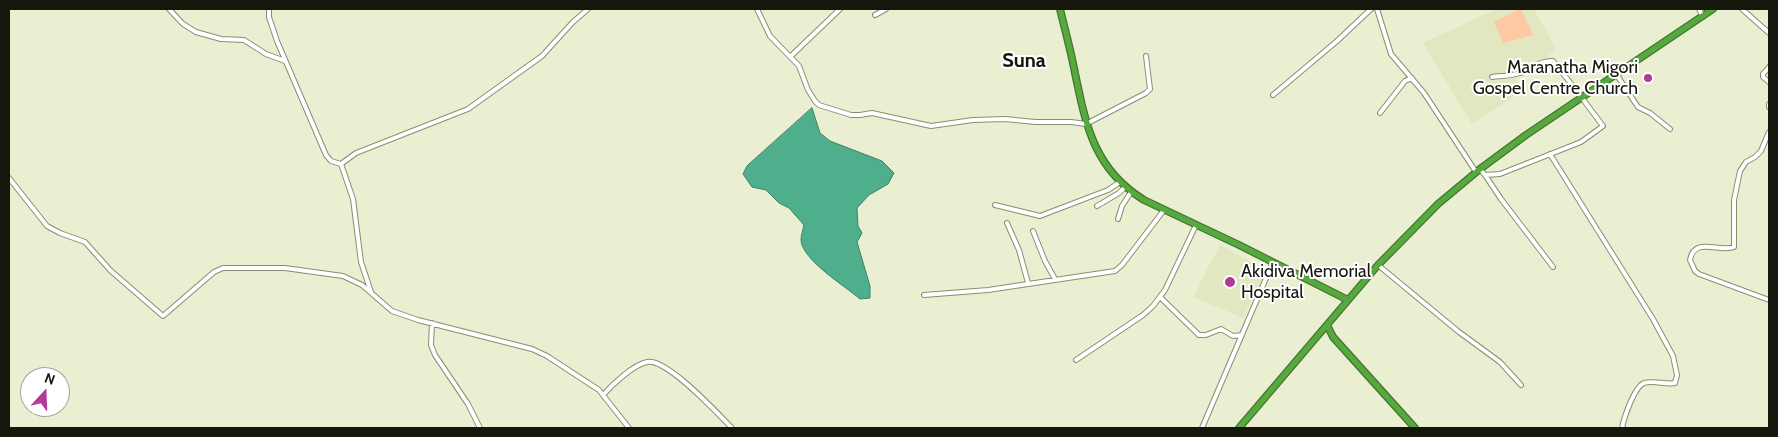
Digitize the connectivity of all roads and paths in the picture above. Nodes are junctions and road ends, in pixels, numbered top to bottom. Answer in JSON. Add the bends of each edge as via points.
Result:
{"nodes":[{"id":1,"x":169,"y":9,"type":"edge"},
{"id":2,"x":270,"y":9,"type":"edge"},
{"id":3,"x":588,"y":9,"type":"edge"},
{"id":4,"x":757,"y":9,"type":"edge"},
{"id":5,"x":840,"y":9,"type":"edge"},
{"id":6,"x":886,"y":9,"type":"edge"},
{"id":7,"x":1060,"y":9,"type":"edge"},
{"id":8,"x":1371,"y":9,"type":"edge"},
{"id":9,"x":1377,"y":9,"type":"edge"},
{"id":10,"x":1699,"y":9,"type":"edge"},
{"id":11,"x":1713,"y":9,"type":"edge"},
{"id":12,"x":1742,"y":9,"type":"edge"},
{"id":13,"x":875,"y":15,"type":"dead end"},
{"id":14,"x":1702,"y":15,"type":"junction"},
{"id":15,"x":1769,"y":33,"type":"edge"},
{"id":16,"x":791,"y":56,"type":"junction"},
{"id":17,"x":1146,"y":56,"type":"dead end"},
{"id":18,"x":285,"y":61,"type":"junction"},
{"id":19,"x":1769,"y":66,"type":"edge"},
{"id":20,"x":1616,"y":74,"type":"junction"},
{"id":21,"x":1492,"y":77,"type":"dead end"},
{"id":22,"x":1412,"y":78,"type":"junction"},
{"id":23,"x":1769,"y":82,"type":"edge"},
{"id":24,"x":1273,"y":95,"type":"dead end"},
{"id":25,"x":1582,"y":97,"type":"junction"},
{"id":26,"x":1380,"y":113,"type":"dead end"},
{"id":27,"x":1086,"y":124,"type":"junction"},
{"id":28,"x":1670,"y":129,"type":"dead end"},
{"id":29,"x":1769,"y":132,"type":"edge"},
{"id":30,"x":1550,"y":154,"type":"junction"},
{"id":31,"x":341,"y":164,"type":"junction"},
{"id":32,"x":1478,"y":171,"type":"junction"},
{"id":33,"x":1485,"y":175,"type":"junction"},
{"id":34,"x":9,"y":178,"type":"edge"},
{"id":35,"x":1122,"y":184,"type":"junction"},
{"id":36,"x":1130,"y":192,"type":"junction"},
{"id":37,"x":995,"y":205,"type":"dead end"},
{"id":38,"x":1097,"y":206,"type":"dead end"},
{"id":39,"x":1164,"y":210,"type":"junction"},
{"id":40,"x":1118,"y":219,"type":"dead end"},
{"id":41,"x":1007,"y":222,"type":"dead end"},
{"id":42,"x":1196,"y":225,"type":"junction"},
{"id":43,"x":1033,"y":231,"type":"dead end"},
{"id":44,"x":1274,"y":262,"type":"junction"},
{"id":45,"x":1378,"y":265,"type":"junction"},
{"id":46,"x":1552,"y":267,"type":"dead end"},
{"id":47,"x":1055,"y":279,"type":"junction"},
{"id":48,"x":1028,"y":283,"type":"junction"},
{"id":49,"x":372,"y":294,"type":"junction"},
{"id":50,"x":924,"y":295,"type":"dead end"},
{"id":51,"x":1160,"y":297,"type":"junction"},
{"id":52,"x":1348,"y":300,"type":"junction"},
{"id":53,"x":1769,"y":300,"type":"edge"},
{"id":54,"x":432,"y":323,"type":"junction"},
{"id":55,"x":1327,"y":325,"type":"junction"},
{"id":56,"x":1322,"y":330,"type":"junction"},
{"id":57,"x":1242,"y":335,"type":"junction"},
{"id":58,"x":1233,"y":336,"type":"junction"},
{"id":59,"x":1334,"y":337,"type":"junction"},
{"id":60,"x":1238,"y":342,"type":"junction"},
{"id":61,"x":1076,"y":360,"type":"dead end"},
{"id":62,"x":1522,"y":385,"type":"dead end"},
{"id":63,"x":604,"y":394,"type":"junction"},
{"id":64,"x":480,"y":428,"type":"edge"},
{"id":65,"x":628,"y":428,"type":"edge"},
{"id":66,"x":732,"y":428,"type":"edge"},
{"id":67,"x":1202,"y":428,"type":"edge"},
{"id":68,"x":1239,"y":428,"type":"edge"},
{"id":69,"x":1415,"y":428,"type":"edge"},
{"id":70,"x":1622,"y":428,"type":"edge"}],
"edges":[{"from":1,"to":18,"type":"street","via":[[196,32],[221,39],[244,40]]},
{"from":2,"to":18,"type":"street","via":[[270,22]]},
{"from":3,"to":31,"type":"street","via":[[542,56],[468,109],[356,153]]},
{"from":4,"to":16,"type":"street","via":[[770,36]]},
{"from":5,"to":16,"type":"street"},
{"from":6,"to":13,"type":"street"},
{"from":7,"to":27,"type":"highway"},
{"from":8,"to":24,"type":"street"},
{"from":9,"to":22,"type":"street","via":[[1391,54]]},
{"from":10,"to":14,"type":"street"},
{"from":11,"to":14,"type":"highway"},
{"from":12,"to":15,"type":"street"},
{"from":14,"to":20,"type":"highway"},
{"from":16,"to":27,"type":"street","via":[[815,101],[850,115],[872,113],[931,126],[1005,119]]},
{"from":17,"to":27,"type":"street","via":[[1150,89]]},
{"from":18,"to":31,"type":"street","via":[[326,155],[331,161]]},
{"from":19,"to":23,"type":"street","via":[[1763,74]]},
{"from":20,"to":25,"type":"highway"},
{"from":20,"to":28,"type":"street","via":[[1638,107]]},
{"from":21,"to":25,"type":"street","via":[[1520,73],[1553,61]]},
{"from":22,"to":26,"type":"street","via":[[1405,81]]},
{"from":22,"to":32,"type":"street"},
{"from":25,"to":30,"type":"street","via":[[1603,128],[1585,140]]},
{"from":25,"to":32,"type":"highway"},
{"from":27,"to":35,"type":"highway","via":[[1101,159]]},
{"from":29,"to":53,"type":"street","via":[[1760,153],[1746,162],[1740,171],[1734,200],[1735,245],[1729,249],[1701,247],[1692,253],[1690,260],[1699,274]]},
{"from":30,"to":33,"type":"street","via":[[1500,174]]},
{"from":30,"to":70,"type":"street","via":[[1653,319],[1676,367],[1676,383],[1646,383],[1641,386]]},
{"from":31,"to":49,"type":"street","via":[[355,209],[361,262]]},
{"from":32,"to":33,"type":"street"},
{"from":32,"to":45,"type":"highway","via":[[1438,204]]},
{"from":33,"to":46,"type":"street"},
{"from":34,"to":49,"type":"street","via":[[47,226],[85,242],[111,271],[163,316],[214,272],[226,268],[292,268],[343,276],[355,280]]},
{"from":35,"to":36,"type":"highway"},
{"from":35,"to":37,"type":"street","via":[[1040,216]]},
{"from":35,"to":38,"type":"street","via":[[1119,193]]},
{"from":36,"to":39,"type":"highway"},
{"from":36,"to":40,"type":"street"},
{"from":39,"to":42,"type":"highway"},
{"from":39,"to":47,"type":"street","via":[[1115,271]]},
{"from":41,"to":48,"type":"street"},
{"from":42,"to":44,"type":"highway"},
{"from":42,"to":51,"type":"street"},
{"from":43,"to":47,"type":"street"},
{"from":44,"to":52,"type":"highway"},
{"from":44,"to":57,"type":"street"},
{"from":45,"to":52,"type":"highway"},
{"from":45,"to":62,"type":"street","via":[[1500,362]]},
{"from":47,"to":48,"type":"street"},
{"from":48,"to":50,"type":"street"},
{"from":49,"to":54,"type":"street","via":[[392,311]]},
{"from":51,"to":58,"type":"street","via":[[1199,335],[1221,329]]},
{"from":51,"to":61,"type":"street","via":[[1143,315]]},
{"from":52,"to":55,"type":"highway"},
{"from":54,"to":63,"type":"street","via":[[539,352]]},
{"from":54,"to":64,"type":"street","via":[[434,356],[468,404]]},
{"from":55,"to":56,"type":"highway"},
{"from":55,"to":59,"type":"highway"},
{"from":56,"to":59,"type":"highway"},
{"from":56,"to":68,"type":"highway"},
{"from":57,"to":58,"type":"street"},
{"from":57,"to":60,"type":"street"},
{"from":58,"to":60,"type":"street"},
{"from":59,"to":69,"type":"highway"},
{"from":60,"to":67,"type":"street"},
{"from":63,"to":65,"type":"street"},
{"from":63,"to":66,"type":"street","via":[[630,371],[652,362],[690,386]]}]}
